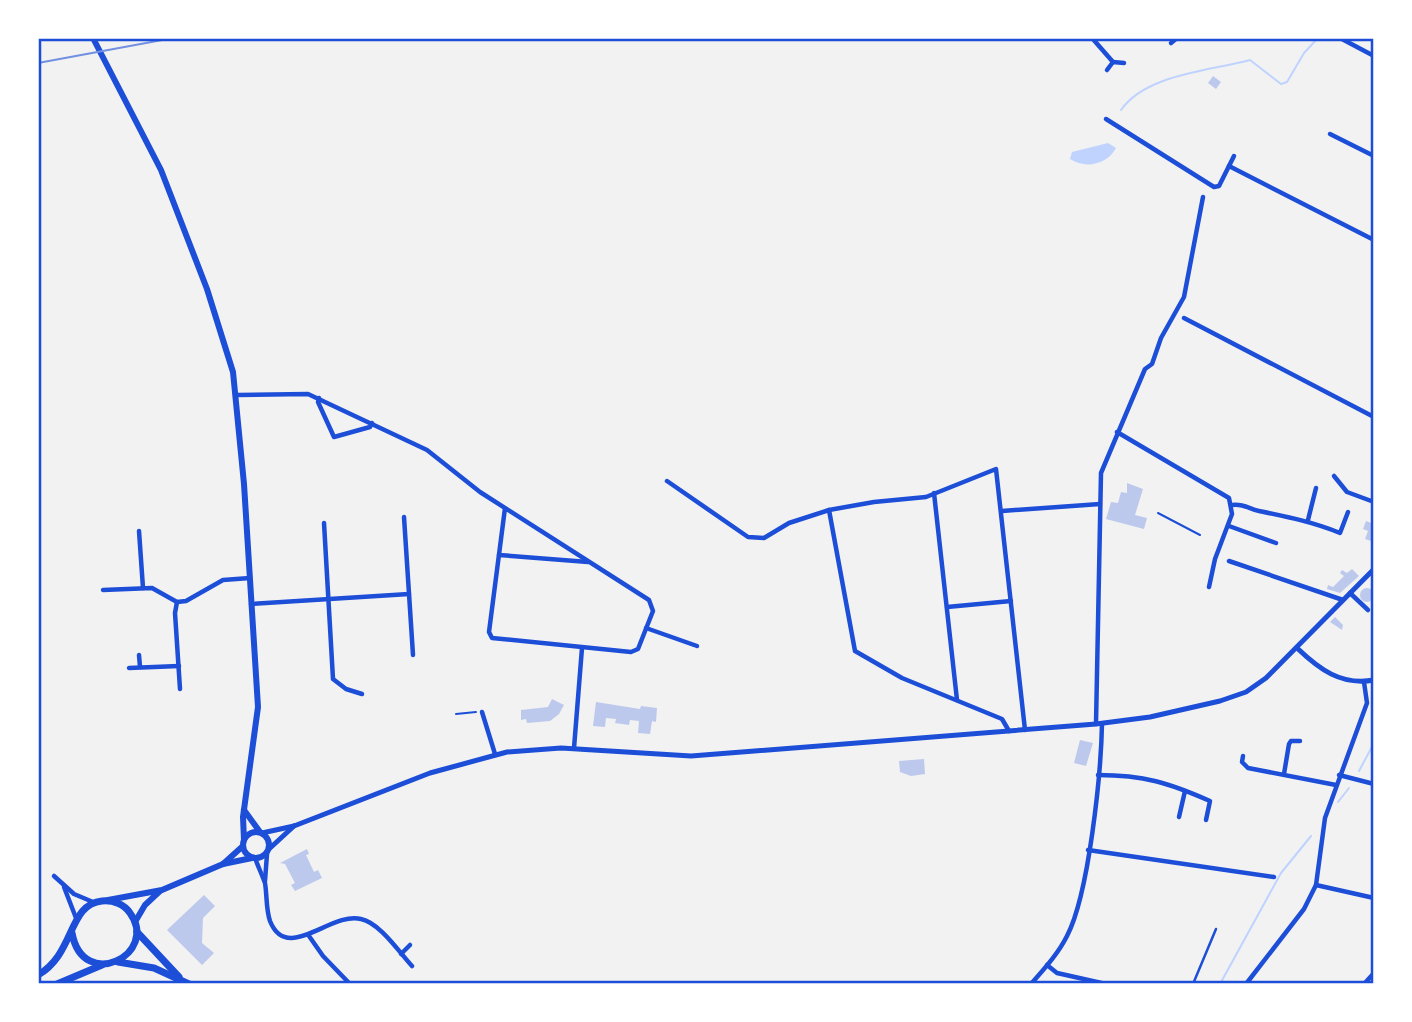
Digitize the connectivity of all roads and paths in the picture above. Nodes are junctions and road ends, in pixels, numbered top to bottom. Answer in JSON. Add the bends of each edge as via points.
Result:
{"nodes":[{"id":1,"x":93,"y":38,"type":"edge"},
{"id":2,"x":1092,"y":38,"type":"edge"},
{"id":3,"x":1177,"y":38,"type":"edge"},
{"id":4,"x":1340,"y":38,"type":"edge"},
{"id":5,"x":1171,"y":43,"type":"dead end"},
{"id":6,"x":1374,"y":56,"type":"edge"},
{"id":7,"x":1113,"y":62,"type":"junction"},
{"id":8,"x":1124,"y":64,"type":"dead end"},
{"id":9,"x":1107,"y":69,"type":"dead end"},
{"id":10,"x":1106,"y":119,"type":"dead end"},
{"id":11,"x":1330,"y":134,"type":"dead end"},
{"id":12,"x":1234,"y":156,"type":"dead end"},
{"id":13,"x":1374,"y":156,"type":"edge"},
{"id":14,"x":1229,"y":166,"type":"junction"},
{"id":15,"x":1207,"y":185,"type":"junction"},
{"id":16,"x":1374,"y":240,"type":"edge"},
{"id":17,"x":1184,"y":318,"type":"dead end"},
{"id":18,"x":237,"y":395,"type":"junction"},
{"id":19,"x":319,"y":398,"type":"junction"},
{"id":20,"x":1374,"y":417,"type":"edge"},
{"id":21,"x":372,"y":423,"type":"junction"},
{"id":22,"x":1117,"y":432,"type":"junction"},
{"id":23,"x":1334,"y":475,"type":"dead end"},
{"id":24,"x":667,"y":481,"type":"dead end"},
{"id":25,"x":1316,"y":488,"type":"dead end"},
{"id":26,"x":934,"y":494,"type":"junction"},
{"id":27,"x":1374,"y":502,"type":"edge"},
{"id":28,"x":1100,"y":504,"type":"junction"},
{"id":29,"x":1232,"y":505,"type":"junction"},
{"id":30,"x":505,"y":508,"type":"junction"},
{"id":31,"x":829,"y":510,"type":"junction"},
{"id":32,"x":1002,"y":511,"type":"junction"},
{"id":33,"x":1348,"y":512,"type":"dead end"},
{"id":34,"x":1158,"y":513,"type":"dead end"},
{"id":35,"x":404,"y":517,"type":"dead end"},
{"id":36,"x":1308,"y":520,"type":"junction"},
{"id":37,"x":324,"y":523,"type":"dead end"},
{"id":38,"x":1228,"y":526,"type":"junction"},
{"id":39,"x":139,"y":531,"type":"dead end"},
{"id":40,"x":1200,"y":535,"type":"dead end"},
{"id":41,"x":1276,"y":542,"type":"dead end"},
{"id":42,"x":499,"y":555,"type":"junction"},
{"id":43,"x":1229,"y":561,"type":"dead end"},
{"id":44,"x":589,"y":562,"type":"junction"},
{"id":45,"x":1374,"y":569,"type":"edge"},
{"id":46,"x":250,"y":578,"type":"junction"},
{"id":47,"x":143,"y":587,"type":"junction"},
{"id":48,"x":1209,"y":587,"type":"dead end"},
{"id":49,"x":103,"y":590,"type":"dead end"},
{"id":50,"x":1350,"y":593,"type":"junction"},
{"id":51,"x":410,"y":594,"type":"junction"},
{"id":52,"x":328,"y":599,"type":"junction"},
{"id":53,"x":1343,"y":600,"type":"junction"},
{"id":54,"x":1011,"y":601,"type":"junction"},
{"id":55,"x":177,"y":602,"type":"junction"},
{"id":56,"x":251,"y":604,"type":"junction"},
{"id":57,"x":947,"y":607,"type":"junction"},
{"id":58,"x":1368,"y":610,"type":"dead end"},
{"id":59,"x":646,"y":628,"type":"junction"},
{"id":60,"x":697,"y":646,"type":"dead end"},
{"id":61,"x":582,"y":648,"type":"junction"},
{"id":62,"x":1297,"y":648,"type":"junction"},
{"id":63,"x":139,"y":655,"type":"dead end"},
{"id":64,"x":413,"y":655,"type":"dead end"},
{"id":65,"x":179,"y":666,"type":"junction"},
{"id":66,"x":140,"y":667,"type":"junction"},
{"id":67,"x":129,"y":668,"type":"dead end"},
{"id":68,"x":1374,"y":680,"type":"edge"},
{"id":69,"x":1363,"y":682,"type":"junction"},
{"id":70,"x":180,"y":690,"type":"dead end"},
{"id":71,"x":362,"y":694,"type":"dead end"},
{"id":72,"x":957,"y":700,"type":"junction"},
{"id":73,"x":482,"y":712,"type":"joint"},
{"id":74,"x":456,"y":714,"type":"dead end"},
{"id":75,"x":1099,"y":724,"type":"junction"},
{"id":76,"x":1025,"y":730,"type":"junction"},
{"id":77,"x":1009,"y":732,"type":"junction"},
{"id":78,"x":1300,"y":741,"type":"dead end"},
{"id":79,"x":574,"y":748,"type":"junction"},
{"id":80,"x":495,"y":754,"type":"junction"},
{"id":81,"x":1243,"y":756,"type":"dead end"},
{"id":82,"x":1283,"y":774,"type":"junction"},
{"id":83,"x":1098,"y":775,"type":"junction"},
{"id":84,"x":1339,"y":775,"type":"junction"},
{"id":85,"x":1374,"y":784,"type":"edge"},
{"id":86,"x":1336,"y":785,"type":"junction"},
{"id":87,"x":1185,"y":790,"type":"junction"},
{"id":88,"x":244,"y":810,"type":"junction"},
{"id":89,"x":1179,"y":817,"type":"dead end"},
{"id":90,"x":1206,"y":820,"type":"dead end"},
{"id":91,"x":294,"y":826,"type":"junction"},
{"id":92,"x":261,"y":833,"type":"junction"},
{"id":93,"x":244,"y":843,"type":"junction"},
{"id":94,"x":1088,"y":850,"type":"junction"},
{"id":95,"x":268,"y":851,"type":"junction"},
{"id":96,"x":253,"y":858,"type":"junction"},
{"id":97,"x":223,"y":864,"type":"junction"},
{"id":98,"x":54,"y":876,"type":"dead end"},
{"id":99,"x":1274,"y":877,"type":"dead end"},
{"id":100,"x":264,"y":882,"type":"junction"},
{"id":101,"x":1316,"y":886,"type":"junction"},
{"id":102,"x":64,"y":887,"type":"junction"},
{"id":103,"x":162,"y":890,"type":"junction"},
{"id":104,"x":1374,"y":898,"type":"edge"},
{"id":105,"x":108,"y":900,"type":"junction"},
{"id":106,"x":94,"y":902,"type":"junction"},
{"id":107,"x":76,"y":918,"type":"junction"},
{"id":108,"x":135,"y":922,"type":"junction"},
{"id":109,"x":1216,"y":929,"type":"dead end"},
{"id":110,"x":136,"y":932,"type":"junction"},
{"id":111,"x":72,"y":933,"type":"junction"},
{"id":112,"x":309,"y":936,"type":"junction"},
{"id":113,"x":410,"y":944,"type":"dead end"},
{"id":114,"x":401,"y":954,"type":"junction"},
{"id":115,"x":117,"y":962,"type":"junction"},
{"id":116,"x":104,"y":965,"type":"junction"},
{"id":117,"x":412,"y":965,"type":"dead end"},
{"id":118,"x":1047,"y":965,"type":"junction"},
{"id":119,"x":1374,"y":973,"type":"edge"},
{"id":120,"x":38,"y":975,"type":"edge"},
{"id":121,"x":179,"y":977,"type":"junction"},
{"id":122,"x":57,"y":984,"type":"edge"},
{"id":123,"x":189,"y":984,"type":"edge"},
{"id":124,"x":350,"y":984,"type":"edge"},
{"id":125,"x":1031,"y":984,"type":"edge"},
{"id":126,"x":1106,"y":984,"type":"edge"},
{"id":127,"x":1193,"y":984,"type":"edge"},
{"id":128,"x":1246,"y":984,"type":"edge"},
{"id":129,"x":1364,"y":984,"type":"edge"}],
"edges":[{"from":1,"to":18,"type":"main road","via":[[161,170],[215,311]]},
{"from":2,"to":7,"type":"street"},
{"from":3,"to":5,"type":"street"},
{"from":4,"to":6,"type":"street"},
{"from":7,"to":8,"type":"street"},
{"from":7,"to":9,"type":"street"},
{"from":10,"to":15,"type":"street"},
{"from":11,"to":13,"type":"street"},
{"from":12,"to":14,"type":"street"},
{"from":14,"to":15,"type":"street","via":[[1219,186]]},
{"from":14,"to":16,"type":"street"},
{"from":15,"to":22,"type":"street","via":[[1184,297]]},
{"from":17,"to":20,"type":"street"},
{"from":18,"to":19,"type":"street","via":[[297,392]]},
{"from":18,"to":46,"type":"main road"},
{"from":19,"to":21,"type":"street"},
{"from":19,"to":21,"type":"street","via":[[334,437]]},
{"from":21,"to":30,"type":"street","via":[[433,453]]},
{"from":22,"to":28,"type":"street","via":[[1101,473]]},
{"from":22,"to":29,"type":"street","via":[[1223,492]]},
{"from":23,"to":27,"type":"street","via":[[1347,492]]},
{"from":24,"to":31,"type":"street","via":[[754,538]]},
{"from":25,"to":36,"type":"street"},
{"from":26,"to":31,"type":"street"},
{"from":26,"to":32,"type":"street","via":[[996,469]]},
{"from":26,"to":57,"type":"street"},
{"from":28,"to":32,"type":"street"},
{"from":28,"to":75,"type":"street"},
{"from":29,"to":36,"type":"street"},
{"from":29,"to":38,"type":"street"},
{"from":30,"to":42,"type":"street"},
{"from":30,"to":44,"type":"street"},
{"from":31,"to":72,"type":"street","via":[[855,651],[902,678]]},
{"from":32,"to":54,"type":"street"},
{"from":33,"to":36,"type":"street","via":[[1340,533]]},
{"from":34,"to":40,"type":"path"},
{"from":35,"to":51,"type":"street"},
{"from":37,"to":52,"type":"street"},
{"from":38,"to":41,"type":"street"},
{"from":38,"to":48,"type":"street"},
{"from":39,"to":47,"type":"street"},
{"from":42,"to":44,"type":"street"},
{"from":42,"to":61,"type":"street","via":[[492,638]]},
{"from":43,"to":53,"type":"street"},
{"from":44,"to":59,"type":"street","via":[[649,600],[653,611]]},
{"from":45,"to":50,"type":"street"},
{"from":46,"to":55,"type":"street","via":[[223,580],[194,600]]},
{"from":46,"to":56,"type":"main road"},
{"from":47,"to":49,"type":"street"},
{"from":47,"to":55,"type":"street","via":[[161,591]]},
{"from":50,"to":53,"type":"street"},
{"from":50,"to":58,"type":"street"},
{"from":51,"to":52,"type":"street"},
{"from":51,"to":64,"type":"street"},
{"from":52,"to":56,"type":"street"},
{"from":52,"to":71,"type":"street","via":[[333,679]]},
{"from":53,"to":62,"type":"street"},
{"from":54,"to":57,"type":"street"},
{"from":54,"to":76,"type":"street"},
{"from":55,"to":65,"type":"street"},
{"from":56,"to":88,"type":"main road","via":[[258,707]]},
{"from":57,"to":72,"type":"street"},
{"from":59,"to":60,"type":"street"},
{"from":59,"to":61,"type":"street","via":[[633,651]]},
{"from":61,"to":79,"type":"street"},
{"from":62,"to":69,"type":"street","via":[[1328,673]]},
{"from":62,"to":75,"type":"street","via":[[1266,678],[1236,696]]},
{"from":63,"to":66,"type":"street"},
{"from":65,"to":66,"type":"street"},
{"from":65,"to":70,"type":"street"},
{"from":66,"to":67,"type":"street"},
{"from":68,"to":69,"type":"street"},
{"from":69,"to":84,"type":"street","via":[[1367,703]]},
{"from":72,"to":77,"type":"street","via":[[1002,719]]},
{"from":73,"to":74,"type":"path"},
{"from":73,"to":80,"type":"street"},
{"from":75,"to":76,"type":"street"},
{"from":75,"to":83,"type":"street"},
{"from":76,"to":77,"type":"street"},
{"from":77,"to":79,"type":"street","via":[[691,756]]},
{"from":78,"to":82,"type":"street","via":[[1289,744]]},
{"from":79,"to":80,"type":"street"},
{"from":80,"to":91,"type":"street","via":[[430,773]]},
{"from":81,"to":82,"type":"street","via":[[1248,768]]},
{"from":82,"to":86,"type":"street"},
{"from":83,"to":87,"type":"street","via":[[1145,776]]},
{"from":83,"to":94,"type":"street"},
{"from":84,"to":85,"type":"street"},
{"from":84,"to":86,"type":"street"},
{"from":86,"to":101,"type":"street","via":[[1325,818]]},
{"from":87,"to":89,"type":"street"},
{"from":87,"to":90,"type":"street","via":[[1210,801]]},
{"from":88,"to":92,"type":"main road"},
{"from":88,"to":93,"type":"main road"},
{"from":91,"to":92,"type":"street"},
{"from":91,"to":95,"type":"street"},
{"from":92,"to":93,"type":"main road","via":[[250,833]]},
{"from":92,"to":95,"type":"main road","via":[[269,840]]},
{"from":93,"to":96,"type":"main road"},
{"from":93,"to":97,"type":"main road"},
{"from":94,"to":99,"type":"street"},
{"from":94,"to":118,"type":"street","via":[[1073,921]]},
{"from":95,"to":96,"type":"main road"},
{"from":95,"to":100,"type":"street"},
{"from":96,"to":97,"type":"main road"},
{"from":96,"to":100,"type":"street"},
{"from":97,"to":103,"type":"main road"},
{"from":98,"to":102,"type":"street"},
{"from":100,"to":112,"type":"street","via":[[275,928],[292,939]]},
{"from":101,"to":104,"type":"street"},
{"from":101,"to":128,"type":"street","via":[[1304,909]]},
{"from":102,"to":106,"type":"street"},
{"from":102,"to":107,"type":"street"},
{"from":103,"to":105,"type":"main road"},
{"from":103,"to":108,"type":"main road"},
{"from":105,"to":106,"type":"main road"},
{"from":105,"to":108,"type":"main road","via":[[125,907]]},
{"from":106,"to":107,"type":"main road"},
{"from":107,"to":111,"type":"main road"},
{"from":108,"to":110,"type":"main road"},
{"from":109,"to":127,"type":"lane"},
{"from":110,"to":115,"type":"main road","via":[[131,950]]},
{"from":110,"to":121,"type":"main road"},
{"from":111,"to":116,"type":"main road","via":[[79,952]]},
{"from":111,"to":120,"type":"main road","via":[[56,962]]},
{"from":112,"to":114,"type":"street","via":[[335,920],[357,918],[372,924]]},
{"from":112,"to":124,"type":"street"},
{"from":113,"to":114,"type":"street"},
{"from":114,"to":117,"type":"street"},
{"from":115,"to":116,"type":"main road"},
{"from":115,"to":121,"type":"main road"},
{"from":116,"to":122,"type":"main road"},
{"from":118,"to":125,"type":"street"},
{"from":118,"to":126,"type":"street","via":[[1057,973]]},
{"from":119,"to":129,"type":"street"},
{"from":121,"to":123,"type":"main road"}]}
